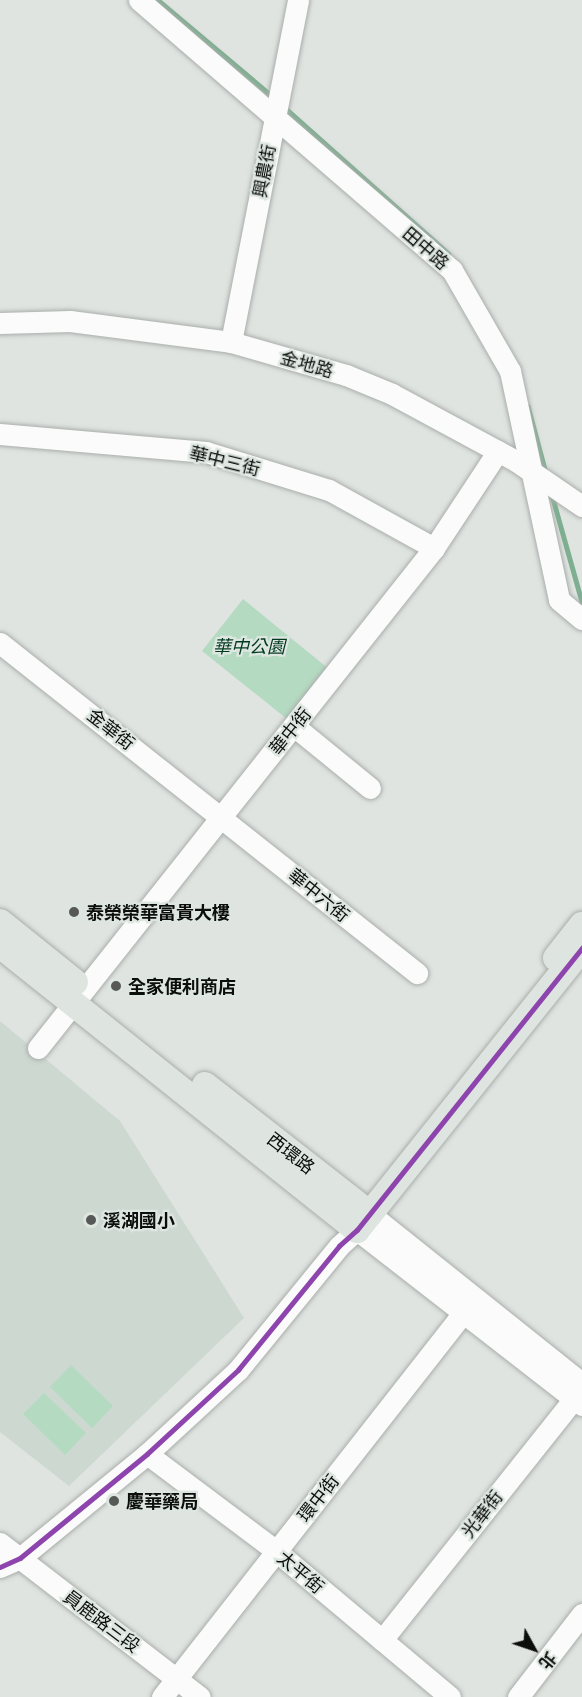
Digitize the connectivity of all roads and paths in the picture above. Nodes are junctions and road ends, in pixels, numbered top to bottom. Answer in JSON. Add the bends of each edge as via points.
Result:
{"nodes":[{"id":1,"x":139,"y":0,"type":"edge"},
{"id":2,"x":298,"y":0,"type":"edge"},
{"id":3,"x":275,"y":116,"type":"junction"},
{"id":4,"x":0,"y":322,"type":"edge"},
{"id":5,"x":231,"y":342,"type":"junction"},
{"id":6,"x":0,"y":434,"type":"edge"},
{"id":7,"x":498,"y":451,"type":"junction"},
{"id":8,"x":532,"y":471,"type":"junction"},
{"id":9,"x":582,"y":506,"type":"edge"},
{"id":10,"x":434,"y":548,"type":"junction"},
{"id":11,"x":582,"y":619,"type":"edge"},
{"id":12,"x":0,"y":643,"type":"edge"},
{"id":13,"x":294,"y":726,"type":"junction"},
{"id":14,"x":370,"y":788,"type":"dead end"},
{"id":15,"x":221,"y":816,"type":"junction"},
{"id":16,"x":0,"y":922,"type":"edge"},
{"id":17,"x":582,"y":925,"type":"edge"},
{"id":18,"x":0,"y":945,"type":"edge"},
{"id":19,"x":582,"y":948,"type":"edge"},
{"id":20,"x":417,"y":973,"type":"dead end"},
{"id":21,"x":79,"y":997,"type":"junction"},
{"id":22,"x":38,"y":1048,"type":"dead end"},
{"id":23,"x":354,"y":1224,"type":"junction"},
{"id":24,"x":470,"y":1305,"type":"junction"},
{"id":25,"x":580,"y":1394,"type":"edge"},
{"id":26,"x":147,"y":1454,"type":"junction"},
{"id":27,"x":0,"y":1543,"type":"edge"},
{"id":28,"x":276,"y":1551,"type":"junction"},
{"id":29,"x":21,"y":1558,"type":"junction"},
{"id":30,"x":0,"y":1567,"type":"edge"},
{"id":31,"x":582,"y":1614,"type":"edge"},
{"id":32,"x":382,"y":1640,"type":"junction"},
{"id":33,"x":177,"y":1678,"type":"junction"},
{"id":34,"x":162,"y":1697,"type":"edge"},
{"id":35,"x":200,"y":1697,"type":"edge"},
{"id":36,"x":450,"y":1697,"type":"edge"},
{"id":37,"x":518,"y":1697,"type":"edge"}],
"edges":[{"from":1,"to":3,"type":"street","name":"田中路"},
{"from":2,"to":3,"type":"street","name":"興農街"},
{"from":3,"to":5,"type":"street","name":"興農街"},
{"from":3,"to":8,"type":"street","name":"田中路","via":[[452,270],[510,371]]},
{"from":4,"to":5,"type":"street","name":"金地路","via":[[70,321]]},
{"from":5,"to":7,"type":"street","name":"金地路","via":[[374,387]]},
{"from":6,"to":10,"type":"street","name":"華中三街","via":[[206,452],[329,490]]},
{"from":7,"to":8,"type":"street","name":"金地路"},
{"from":7,"to":10,"type":"street","name":"華中街"},
{"from":8,"to":9,"type":"street","name":"金地路"},
{"from":8,"to":11,"type":"street","name":"田中路","via":[[559,600]]},
{"from":10,"to":13,"type":"street","name":"華中街"},
{"from":12,"to":15,"type":"street","name":"金華街"},
{"from":13,"to":14,"type":"street"},
{"from":13,"to":15,"type":"street","name":"華中街"},
{"from":15,"to":20,"type":"street","name":"華中六街"},
{"from":15,"to":21,"type":"street","name":"華中街"},
{"from":16,"to":21,"type":"main road","name":"西環路"},
{"from":17,"to":23,"type":"main road"},
{"from":18,"to":21,"type":"main road","name":"西環路"},
{"from":19,"to":23,"type":"main road"},
{"from":21,"to":22,"type":"street","name":"華中街"},
{"from":21,"to":23,"type":"main road","name":"西環路"},
{"from":23,"to":24,"type":"street","name":"西環路"},
{"from":23,"to":26,"type":"street","via":[[238,1370]]},
{"from":24,"to":25,"type":"street","name":"西環路"},
{"from":24,"to":28,"type":"street","name":"環中街"},
{"from":25,"to":32,"type":"street","name":"光華街"},
{"from":26,"to":28,"type":"street","name":"太平街"},
{"from":26,"to":29,"type":"street"},
{"from":27,"to":29,"type":"street","name":"員鹿路三段"},
{"from":28,"to":32,"type":"street","name":"太平街"},
{"from":28,"to":33,"type":"street","name":"環中街"},
{"from":29,"to":30,"type":"street"},
{"from":29,"to":33,"type":"street","name":"員鹿路三段"},
{"from":31,"to":37,"type":"street"},
{"from":32,"to":36,"type":"street","name":"太平街"},
{"from":33,"to":34,"type":"street","name":"環中街"},
{"from":33,"to":35,"type":"street","name":"員鹿路三段"}]}
